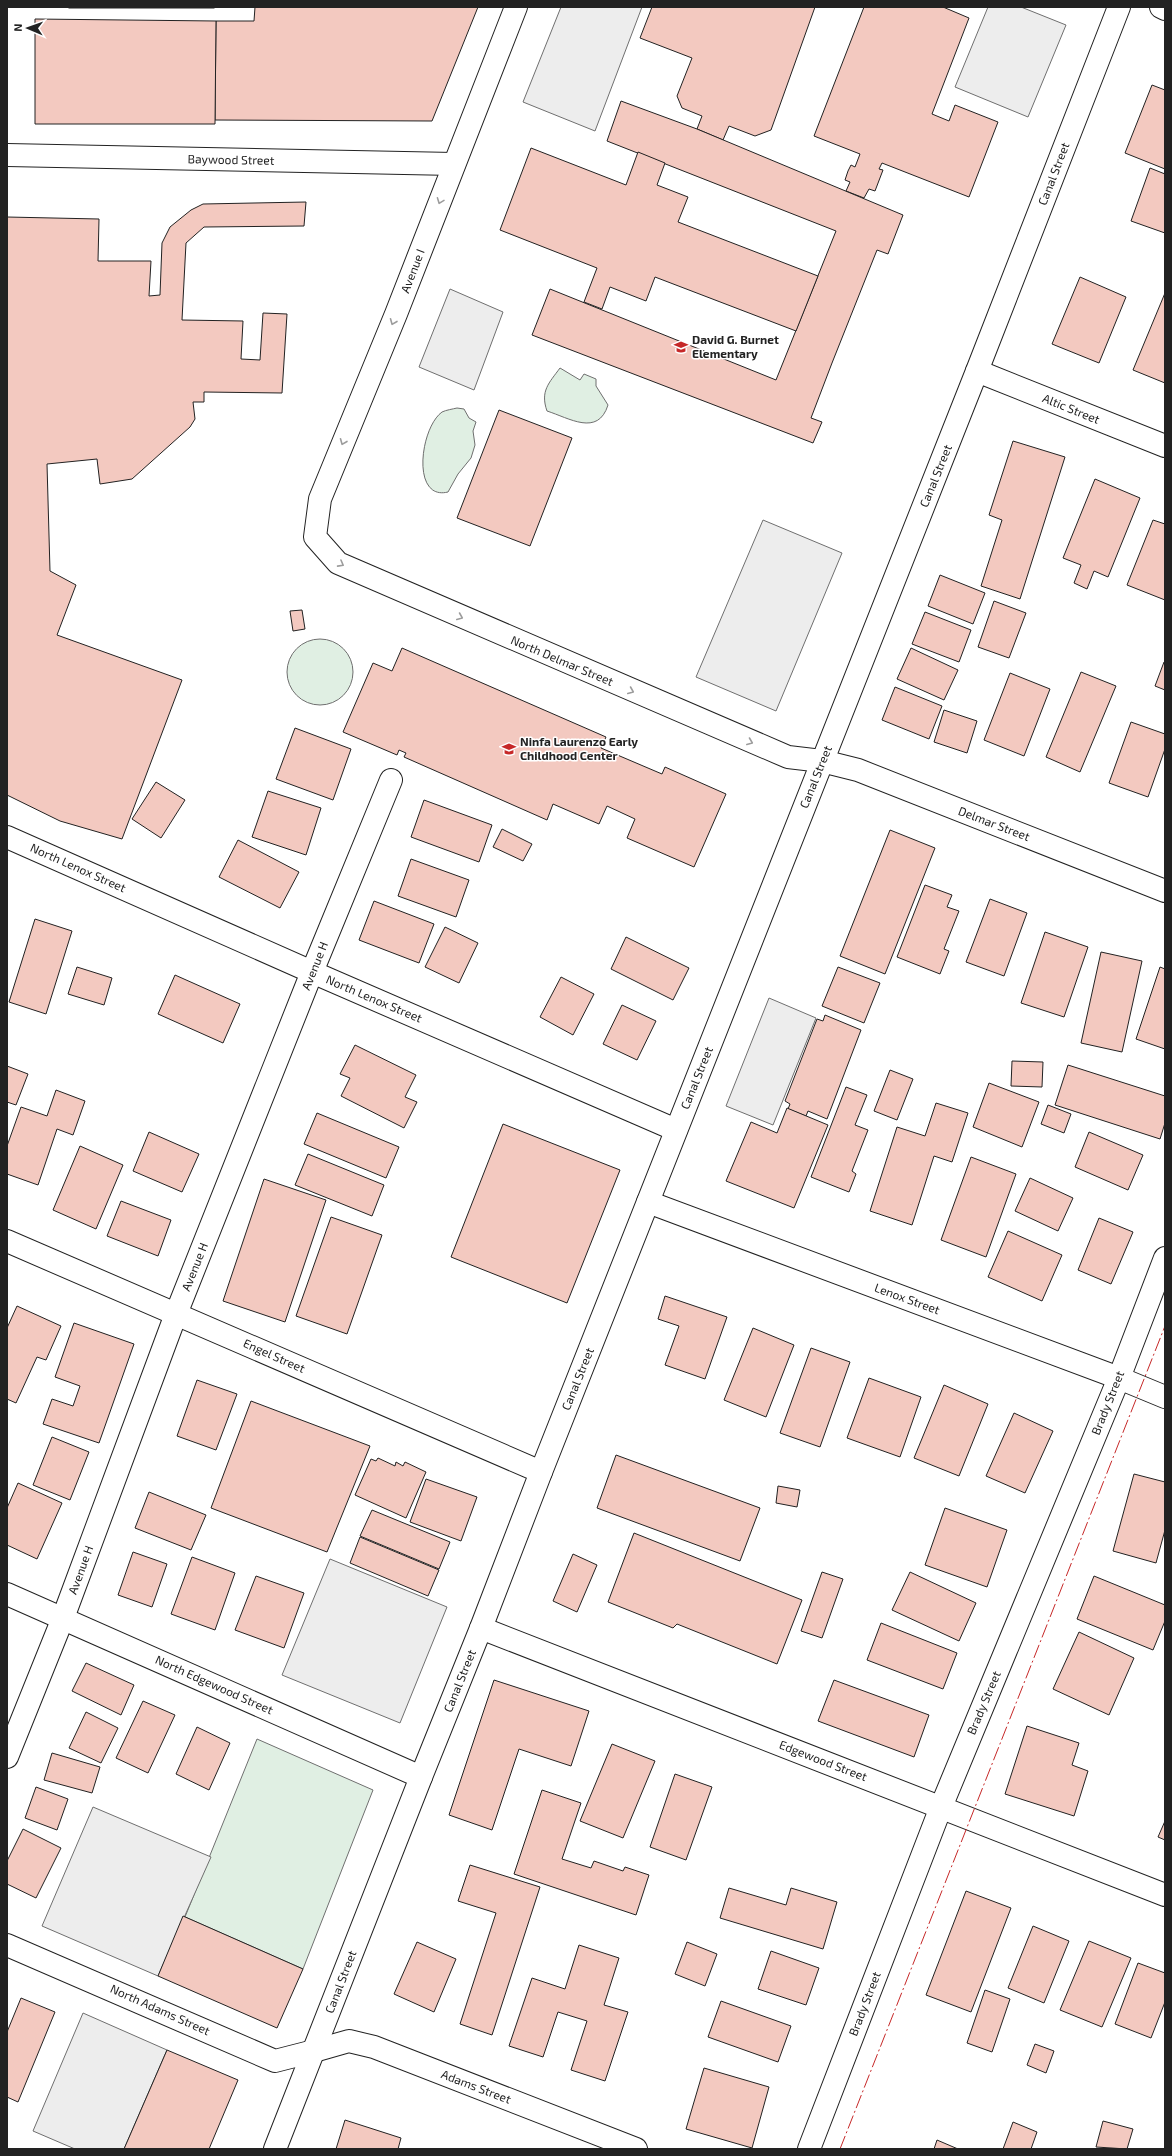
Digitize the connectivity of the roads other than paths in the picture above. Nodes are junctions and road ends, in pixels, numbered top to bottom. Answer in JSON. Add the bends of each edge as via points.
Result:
{"nodes":[{"id":1,"x":516,"y":7,"type":"edge"},
{"id":2,"x":1119,"y":7,"type":"edge"},
{"id":3,"x":1161,"y":7,"type":"edge"},
{"id":4,"x":1165,"y":9,"type":"edge"},
{"id":5,"x":7,"y":155,"type":"edge"},
{"id":6,"x":454,"y":164,"type":"junction"},
{"id":7,"x":978,"y":371,"type":"junction"},
{"id":8,"x":1165,"y":446,"type":"edge"},
{"id":9,"x":314,"y":537,"type":"joint"},
{"id":10,"x":822,"y":761,"type":"junction"},
{"id":11,"x":391,"y":780,"type":"dead end"},
{"id":12,"x":7,"y":837,"type":"edge"},
{"id":13,"x":1165,"y":891,"type":"edge"},
{"id":14,"x":312,"y":972,"type":"junction"},
{"id":15,"x":676,"y":1130,"type":"junction"},
{"id":16,"x":648,"y":1202,"type":"junction"},
{"id":17,"x":7,"y":1241,"type":"edge"},
{"id":18,"x":1165,"y":1258,"type":"edge"},
{"id":19,"x":176,"y":1314,"type":"junction"},
{"id":20,"x":1119,"y":1378,"type":"junction"},
{"id":21,"x":1165,"y":1397,"type":"edge"},
{"id":22,"x":541,"y":1472,"type":"junction"},
{"id":23,"x":7,"y":1594,"type":"edge"},
{"id":24,"x":63,"y":1618,"type":"junction"},
{"id":25,"x":481,"y":1628,"type":"junction"},
{"id":26,"x":7,"y":1757,"type":"edge"},
{"id":27,"x":421,"y":1777,"type":"junction"},
{"id":28,"x":941,"y":1807,"type":"junction"},
{"id":29,"x":1165,"y":1895,"type":"edge"},
{"id":30,"x":7,"y":1945,"type":"edge"},
{"id":31,"x":314,"y":2051,"type":"junction"},
{"id":32,"x":275,"y":2149,"type":"edge"},
{"id":33,"x":636,"y":2149,"type":"edge"},
{"id":34,"x":809,"y":2149,"type":"edge"}],
"edges":[{"from":1,"to":6,"type":"street","name":"Avenue I"},
{"from":2,"to":7,"type":"street","name":"Canal Street"},
{"from":3,"to":4,"type":"street"},
{"from":5,"to":6,"type":"street","name":"Baywood Street"},
{"from":6,"to":9,"type":"street","name":"Avenue I","one_way":true,"via":[[320,499]]},
{"from":7,"to":8,"type":"street","name":"Altic Street"},
{"from":7,"to":10,"type":"street","name":"Canal Street"},
{"from":9,"to":10,"type":"street","name":"North Delmar Street","one_way":true,"via":[[338,563],[788,757]]},
{"from":10,"to":13,"type":"street","name":"Delmar Street","via":[[858,770]]},
{"from":10,"to":15,"type":"street","name":"Canal Street"},
{"from":11,"to":14,"type":"street","name":"Avenue H"},
{"from":12,"to":14,"type":"street","name":"North Lenox Street"},
{"from":14,"to":15,"type":"street","name":"North Lenox Street"},
{"from":14,"to":19,"type":"street","name":"Avenue H"},
{"from":15,"to":16,"type":"street","name":"Canal Street"},
{"from":16,"to":20,"type":"street","name":"Lenox Street"},
{"from":16,"to":22,"type":"street","name":"Canal Street"},
{"from":17,"to":19,"type":"street","name":"Engel Street"},
{"from":18,"to":20,"type":"street","name":"Brady Street"},
{"from":19,"to":22,"type":"street","name":"Engel Street"},
{"from":19,"to":24,"type":"street","name":"Avenue H"},
{"from":20,"to":21,"type":"street","name":"Lenox Street"},
{"from":20,"to":28,"type":"street","name":"Brady Street"},
{"from":22,"to":25,"type":"street","name":"Canal Street"},
{"from":23,"to":24,"type":"street","name":"North Edgewood Street"},
{"from":24,"to":26,"type":"street","name":"Avenue H"},
{"from":24,"to":27,"type":"street","name":"North Edgewood Street"},
{"from":25,"to":27,"type":"street","name":"Canal Street"},
{"from":25,"to":28,"type":"street","name":"Edgewood Street"},
{"from":27,"to":31,"type":"street","name":"Canal Street"},
{"from":28,"to":29,"type":"street","name":"Edgewood Street"},
{"from":28,"to":34,"type":"street","name":"Brady Street"},
{"from":30,"to":31,"type":"street","name":"North Adams Street","via":[[275,2061]]},
{"from":31,"to":32,"type":"street","name":"Canal Street"},
{"from":31,"to":33,"type":"street","name":"Adams Street","via":[[349,2041],[374,2047]]}]}
